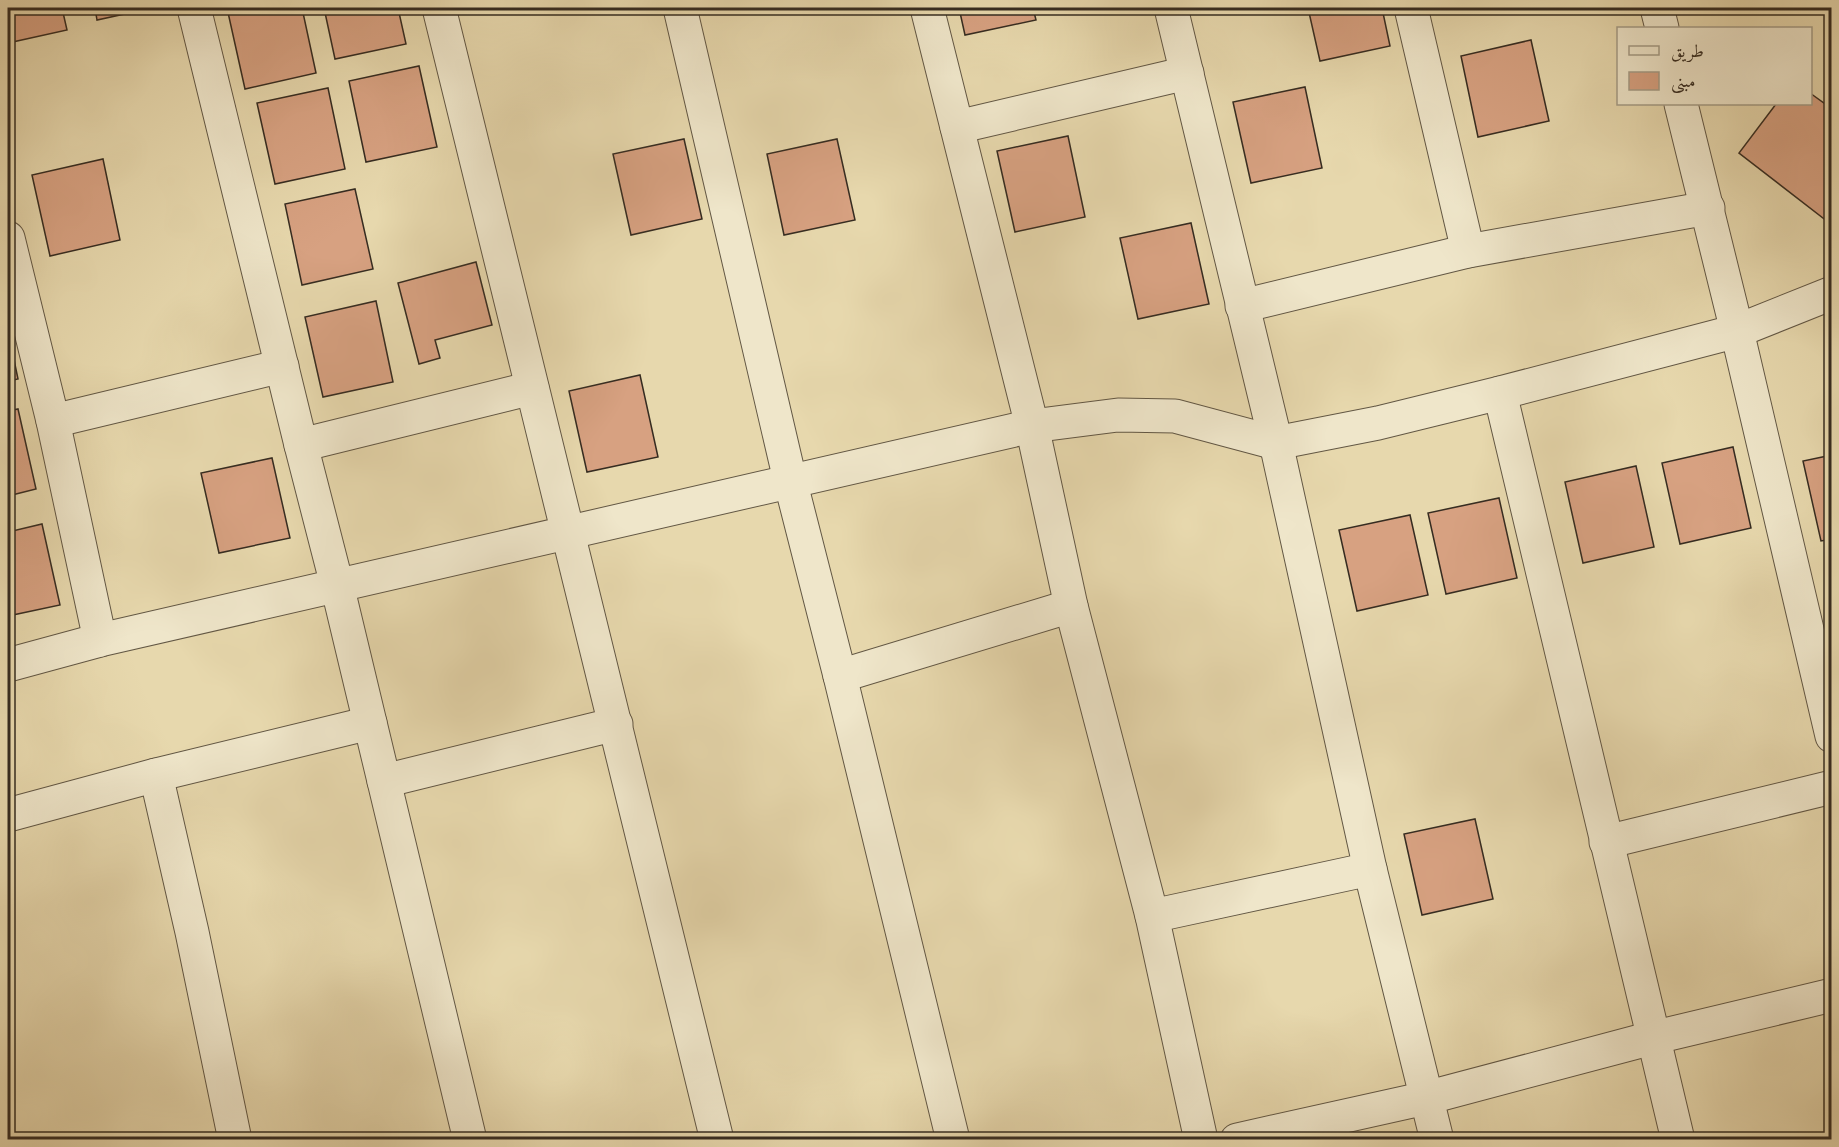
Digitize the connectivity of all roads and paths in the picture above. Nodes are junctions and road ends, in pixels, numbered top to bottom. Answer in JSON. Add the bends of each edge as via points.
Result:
{"nodes":[{"id":1,"x":195,"y":8,"type":"edge"},
{"id":2,"x":439,"y":8,"type":"edge"},
{"id":3,"x":680,"y":8,"type":"edge"},
{"id":4,"x":927,"y":8,"type":"edge"},
{"id":5,"x":1170,"y":8,"type":"edge"},
{"id":6,"x":1411,"y":8,"type":"edge"},
{"id":7,"x":1657,"y":8,"type":"edge"},
{"id":8,"x":1662,"y":27,"type":"edge"},
{"id":9,"x":1187,"y":73,"type":"junction"},
{"id":10,"x":1681,"y":105,"type":"edge"},
{"id":11,"x":957,"y":127,"type":"junction"},
{"id":12,"x":1708,"y":207,"type":"junction"},
{"id":13,"x":8,"y":238,"type":"edge"},
{"id":14,"x":1468,"y":251,"type":"junction"},
{"id":15,"x":1832,"y":294,"type":"edge"},
{"id":16,"x":1242,"y":306,"type":"junction"},
{"id":17,"x":1737,"y":331,"type":"junction"},
{"id":18,"x":282,"y":366,"type":"junction"},
{"id":19,"x":532,"y":388,"type":"junction"},
{"id":20,"x":1500,"y":393,"type":"junction"},
{"id":21,"x":53,"y":421,"type":"junction"},
{"id":22,"x":1032,"y":426,"type":"junction"},
{"id":23,"x":1276,"y":443,"type":"junction"},
{"id":24,"x":301,"y":445,"type":"junction"},
{"id":25,"x":790,"y":480,"type":"junction"},
{"id":26,"x":569,"y":531,"type":"junction"},
{"id":27,"x":337,"y":585,"type":"junction"},
{"id":28,"x":1071,"y":606,"type":"junction"},
{"id":29,"x":100,"y":640,"type":"junction"},
{"id":30,"x":8,"y":664,"type":"edge"},
{"id":31,"x":840,"y":676,"type":"junction"},
{"id":32,"x":370,"y":723,"type":"junction"},
{"id":33,"x":616,"y":724,"type":"junction"},
{"id":34,"x":1832,"y":736,"type":"edge"},
{"id":35,"x":156,"y":775,"type":"junction"},
{"id":36,"x":384,"y":781,"type":"junction"},
{"id":37,"x":1832,"y":787,"type":"edge"},
{"id":38,"x":8,"y":816,"type":"edge"},
{"id":39,"x":1606,"y":842,"type":"junction"},
{"id":40,"x":1371,"y":869,"type":"junction"},
{"id":41,"x":1152,"y":916,"type":"junction"},
{"id":42,"x":1832,"y":995,"type":"edge"},
{"id":43,"x":1652,"y":1038,"type":"junction"},
{"id":44,"x":1426,"y":1098,"type":"junction"},
{"id":45,"x":235,"y":1140,"type":"edge"},
{"id":46,"x":470,"y":1140,"type":"edge"},
{"id":47,"x":717,"y":1140,"type":"edge"},
{"id":48,"x":953,"y":1140,"type":"edge"},
{"id":49,"x":1202,"y":1140,"type":"edge"},
{"id":50,"x":1237,"y":1140,"type":"edge"},
{"id":51,"x":1437,"y":1140,"type":"edge"},
{"id":52,"x":1678,"y":1140,"type":"edge"}],
"edges":[{"from":1,"to":18,"type":"street"},
{"from":2,"to":19,"type":"street"},
{"from":3,"to":25,"type":"street"},
{"from":4,"to":11,"type":"street"},
{"from":5,"to":9,"type":"street"},
{"from":6,"to":14,"type":"street"},
{"from":7,"to":8,"type":"street"},
{"from":9,"to":11,"type":"street"},
{"from":9,"to":16,"type":"street"},
{"from":10,"to":12,"type":"street"},
{"from":11,"to":22,"type":"street"},
{"from":12,"to":14,"type":"street"},
{"from":12,"to":17,"type":"street"},
{"from":13,"to":21,"type":"street"},
{"from":14,"to":16,"type":"street"},
{"from":15,"to":17,"type":"street"},
{"from":16,"to":23,"type":"street"},
{"from":17,"to":20,"type":"street"},
{"from":17,"to":34,"type":"street"},
{"from":18,"to":21,"type":"street"},
{"from":18,"to":24,"type":"street"},
{"from":19,"to":24,"type":"street"},
{"from":19,"to":26,"type":"street"},
{"from":20,"to":23,"type":"street"},
{"from":20,"to":39,"type":"street"},
{"from":21,"to":29,"type":"street"},
{"from":22,"to":23,"type":"street","via":[[1118,415],[1175,416]]},
{"from":22,"to":25,"type":"street"},
{"from":22,"to":28,"type":"street"},
{"from":23,"to":40,"type":"street"},
{"from":24,"to":27,"type":"street"},
{"from":25,"to":26,"type":"street"},
{"from":25,"to":31,"type":"street"},
{"from":26,"to":27,"type":"street"},
{"from":26,"to":33,"type":"street"},
{"from":27,"to":29,"type":"street"},
{"from":27,"to":32,"type":"street"},
{"from":28,"to":31,"type":"street"},
{"from":28,"to":41,"type":"street"},
{"from":29,"to":30,"type":"street"},
{"from":31,"to":48,"type":"street"},
{"from":32,"to":35,"type":"street"},
{"from":32,"to":36,"type":"street"},
{"from":33,"to":36,"type":"street"},
{"from":33,"to":47,"type":"street"},
{"from":35,"to":38,"type":"street"},
{"from":35,"to":45,"type":"street"},
{"from":36,"to":46,"type":"street"},
{"from":37,"to":39,"type":"street"},
{"from":39,"to":43,"type":"street"},
{"from":40,"to":41,"type":"street"},
{"from":40,"to":44,"type":"street"},
{"from":41,"to":49,"type":"street"},
{"from":42,"to":43,"type":"street"},
{"from":43,"to":44,"type":"street"},
{"from":43,"to":52,"type":"street"},
{"from":44,"to":50,"type":"street"},
{"from":44,"to":51,"type":"street"}]}
